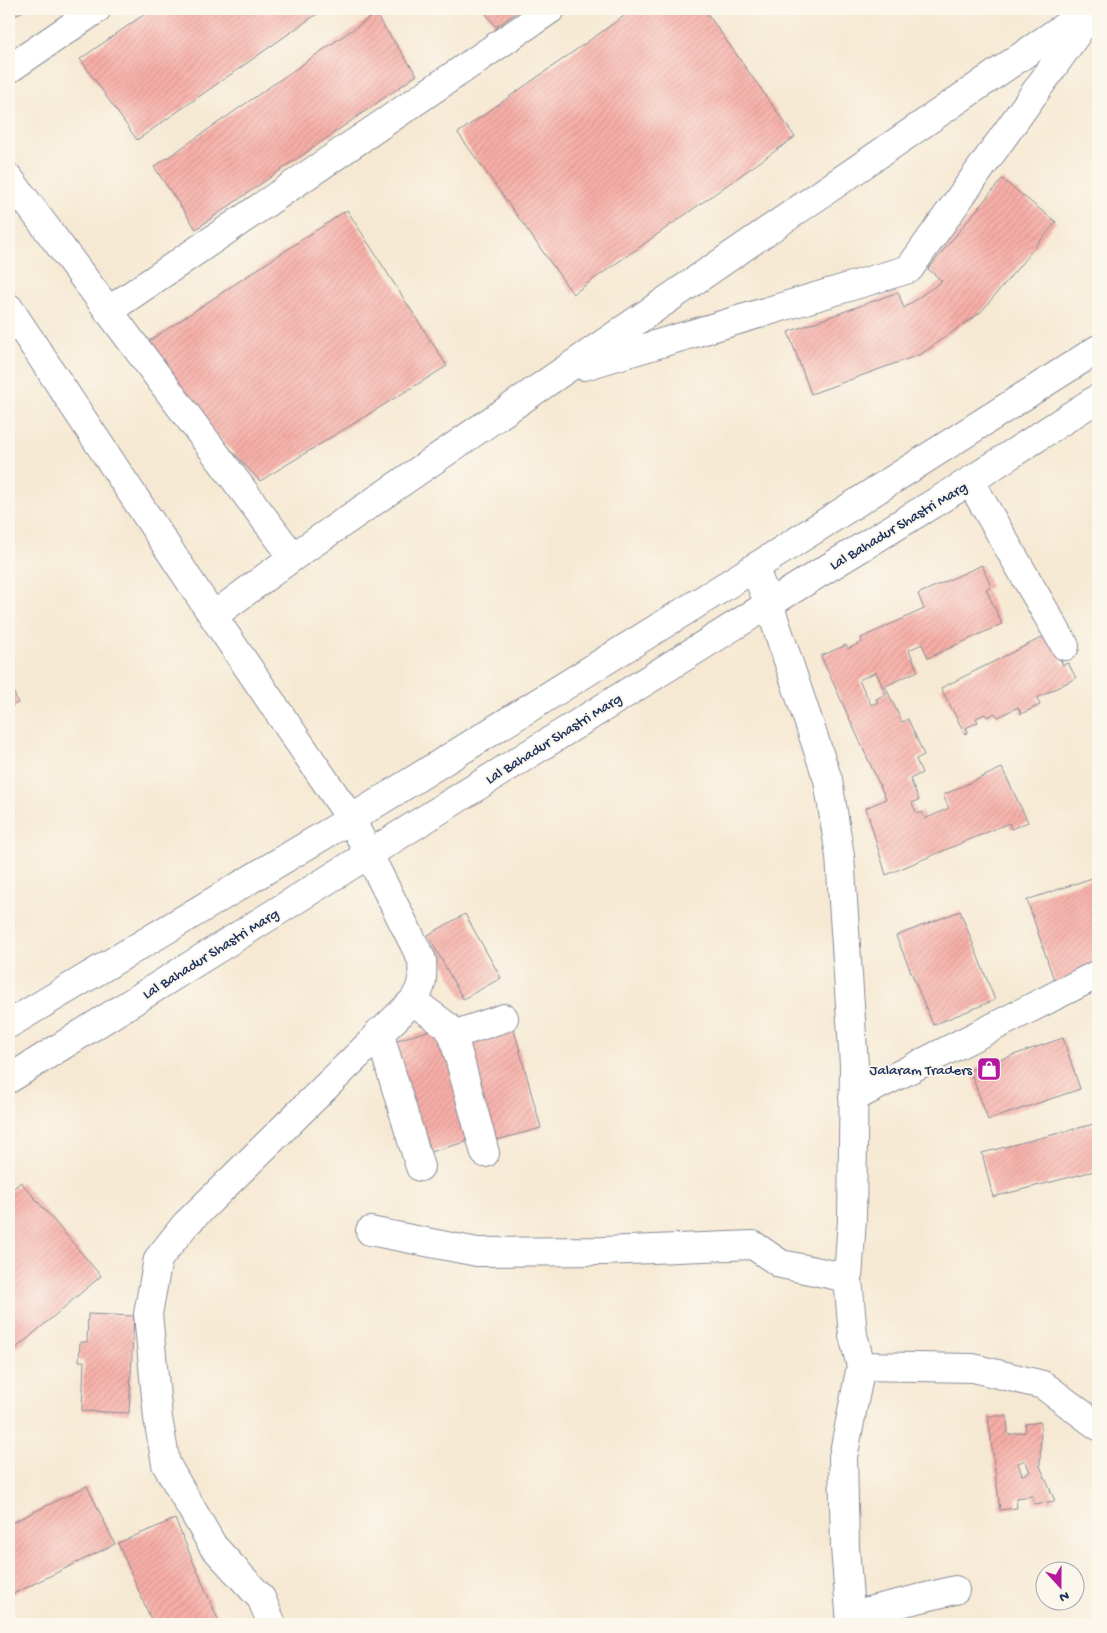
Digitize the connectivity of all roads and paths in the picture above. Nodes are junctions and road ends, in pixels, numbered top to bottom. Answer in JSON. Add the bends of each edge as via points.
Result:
{"nodes":[{"id":1,"x":97,"y":9,"type":"edge"},
{"id":2,"x":551,"y":9,"type":"edge"},
{"id":3,"x":1090,"y":9,"type":"edge"},
{"id":4,"x":1094,"y":9,"type":"edge"},
{"id":5,"x":9,"y":69,"type":"edge"},
{"id":6,"x":9,"y":178,"type":"edge"},
{"id":7,"x":9,"y":308,"type":"edge"},
{"id":8,"x":108,"y":311,"type":"junction"},
{"id":9,"x":1098,"y":349,"type":"edge"},
{"id":10,"x":560,"y":374,"type":"junction"},
{"id":11,"x":1098,"y":398,"type":"edge"},
{"id":12,"x":970,"y":481,"type":"junction"},
{"id":13,"x":293,"y":557,"type":"junction"},
{"id":14,"x":754,"y":568,"type":"junction"},
{"id":15,"x":769,"y":604,"type":"junction"},
{"id":16,"x":213,"y":616,"type":"junction"},
{"id":17,"x":1065,"y":646,"type":"dead end"},
{"id":18,"x":351,"y":819,"type":"junction"},
{"id":19,"x":368,"y":853,"type":"junction"},
{"id":20,"x":136,"y":948,"type":"junction"},
{"id":21,"x":1098,"y":974,"type":"edge"},
{"id":22,"x":160,"y":984,"type":"junction"},
{"id":23,"x":413,"y":1001,"type":"junction"},
{"id":24,"x":504,"y":1018,"type":"dead end"},
{"id":25,"x":9,"y":1024,"type":"edge"},
{"id":26,"x":379,"y":1032,"type":"junction"},
{"id":27,"x":453,"y":1035,"type":"junction"},
{"id":28,"x":9,"y":1079,"type":"edge"},
{"id":29,"x":853,"y":1098,"type":"junction"},
{"id":30,"x":485,"y":1153,"type":"dead end"},
{"id":31,"x":420,"y":1167,"type":"dead end"},
{"id":32,"x":370,"y":1231,"type":"dead end"},
{"id":33,"x":848,"y":1278,"type":"junction"},
{"id":34,"x":861,"y":1366,"type":"junction"},
{"id":35,"x":1098,"y":1426,"type":"edge"},
{"id":36,"x":955,"y":1590,"type":"dead end"},
{"id":37,"x":851,"y":1619,"type":"edge"},
{"id":38,"x":272,"y":1624,"type":"edge"}],
"edges":[{"from":1,"to":5,"type":"street"},
{"from":2,"to":8,"type":"street"},
{"from":3,"to":10,"type":"street"},
{"from":4,"to":10,"type":"street","via":[[908,269]]},
{"from":6,"to":8,"type":"street"},
{"from":7,"to":16,"type":"street"},
{"from":8,"to":13,"type":"street"},
{"from":9,"to":14,"type":"street"},
{"from":10,"to":13,"type":"street"},
{"from":11,"to":12,"type":"street","name":"Lal Bahadur Shastri Marg"},
{"from":12,"to":15,"type":"street","name":"Lal Bahadur Shastri Marg"},
{"from":12,"to":17,"type":"street"},
{"from":13,"to":16,"type":"street"},
{"from":14,"to":15,"type":"street"},
{"from":14,"to":18,"type":"street"},
{"from":15,"to":19,"type":"street","name":"Lal Bahadur Shastri Marg"},
{"from":15,"to":29,"type":"street","via":[[828,780],[840,856]]},
{"from":16,"to":18,"type":"street"},
{"from":18,"to":19,"type":"street"},
{"from":18,"to":20,"type":"street"},
{"from":19,"to":22,"type":"street","name":"Lal Bahadur Shastri Marg"},
{"from":19,"to":23,"type":"street","via":[[422,960],[422,984]]},
{"from":20,"to":22,"type":"street"},
{"from":20,"to":25,"type":"street"},
{"from":21,"to":29,"type":"street"},
{"from":22,"to":28,"type":"street","name":"Lal Bahadur Shastri Marg"},
{"from":23,"to":26,"type":"street"},
{"from":23,"to":27,"type":"street","via":[[447,1026]]},
{"from":24,"to":27,"type":"street"},
{"from":26,"to":31,"type":"street"},
{"from":26,"to":38,"type":"street","via":[[185,1225],[158,1259],[148,1314],[166,1464],[213,1546],[260,1598]]},
{"from":27,"to":30,"type":"street"},
{"from":29,"to":33,"type":"street"},
{"from":32,"to":33,"type":"street","via":[[477,1252],[603,1251],[754,1244],[781,1264]]},
{"from":33,"to":34,"type":"street","via":[[853,1335]]},
{"from":34,"to":35,"type":"street","via":[[973,1368],[1043,1385]]},
{"from":34,"to":37,"type":"street","via":[[844,1457],[845,1547]]},
{"from":36,"to":37,"type":"street"}]}
